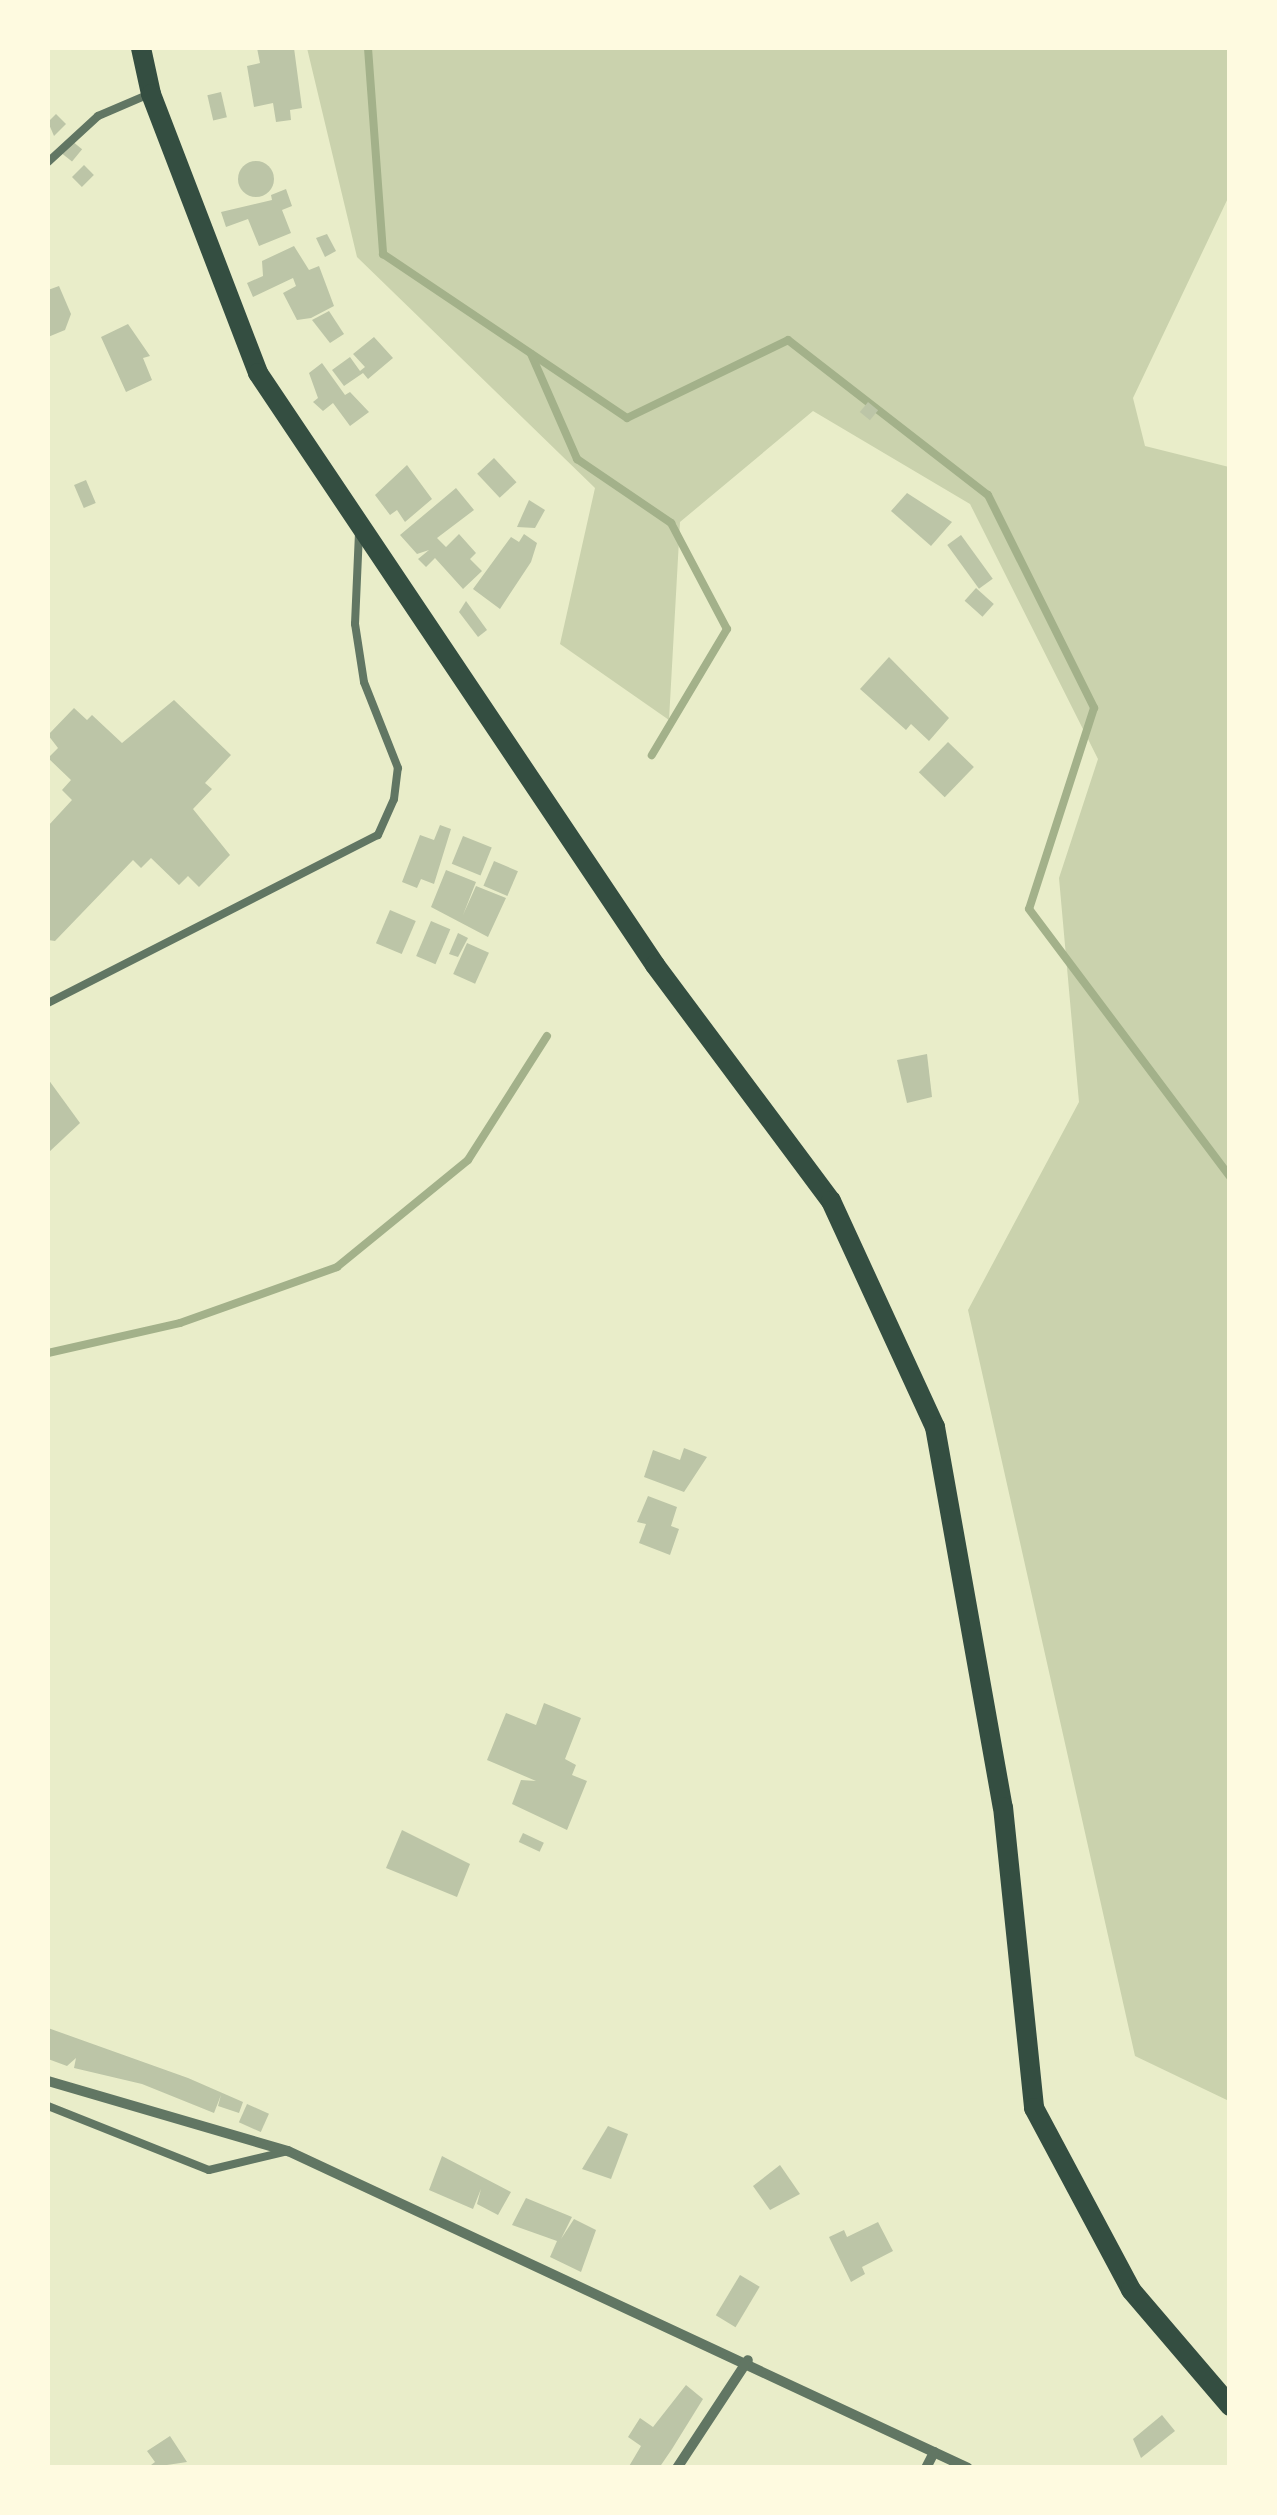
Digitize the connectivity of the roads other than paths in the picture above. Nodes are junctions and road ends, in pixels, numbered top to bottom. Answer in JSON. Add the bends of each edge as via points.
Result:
{"nodes":[{"id":1,"x":140,"y":48,"type":"edge"},
{"id":2,"x":152,"y":94,"type":"junction"},
{"id":3,"x":48,"y":162,"type":"edge"},
{"id":4,"x":359,"y":530,"type":"junction"},
{"id":5,"x":48,"y":1003,"type":"edge"},
{"id":6,"x":48,"y":2080,"type":"edge"},
{"id":7,"x":48,"y":2106,"type":"edge"},
{"id":8,"x":288,"y":2151,"type":"junction"},
{"id":9,"x":748,"y":2360,"type":"junction"},
{"id":10,"x":1230,"y":2406,"type":"edge"},
{"id":11,"x":934,"y":2452,"type":"junction"},
{"id":12,"x":676,"y":2468,"type":"edge"},
{"id":13,"x":926,"y":2468,"type":"edge"},
{"id":14,"x":968,"y":2468,"type":"edge"}],
"edges":[{"from":1,"to":2,"type":"main road"},
{"from":2,"to":3,"type":"lane","via":[[98,116]]},
{"from":2,"to":4,"type":"main road","via":[[258,373]]},
{"from":4,"to":5,"type":"lane","via":[[355,624],[364,682],[398,768],[394,800],[378,834]]},
{"from":4,"to":10,"type":"main road","via":[[656,965],[831,1201],[934,1427],[1004,1806],[1034,2108],[1131,2290]]},
{"from":6,"to":8,"type":"street"},
{"from":7,"to":8,"type":"lane","via":[[209,2170]]},
{"from":8,"to":9,"type":"street"},
{"from":9,"to":11,"type":"street"},
{"from":9,"to":12,"type":"street"},
{"from":11,"to":13,"type":"street"},
{"from":11,"to":14,"type":"street"}]}
